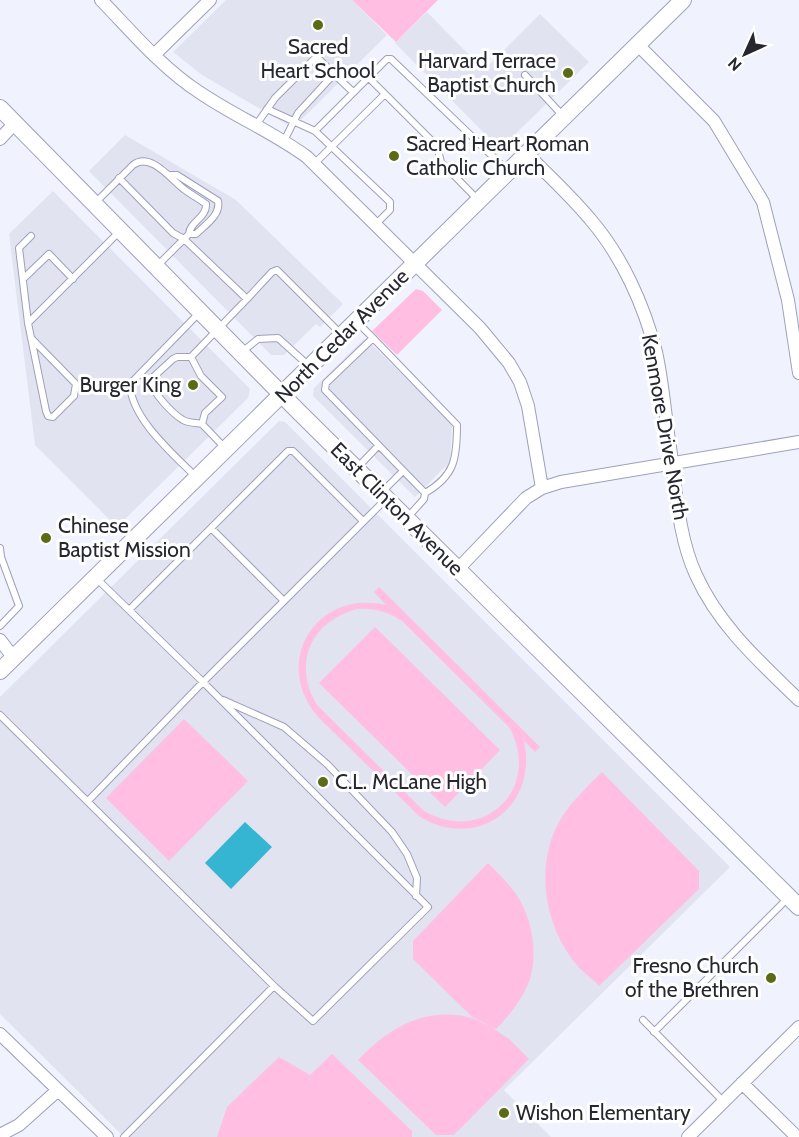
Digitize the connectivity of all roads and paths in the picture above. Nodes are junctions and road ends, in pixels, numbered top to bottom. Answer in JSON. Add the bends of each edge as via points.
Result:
{"nodes":[{"id":1,"x":101,"y":0,"type":"edge"},
{"id":2,"x":210,"y":0,"type":"edge"},
{"id":3,"x":684,"y":0,"type":"edge"},
{"id":4,"x":638,"y":45,"type":"junction"},
{"id":5,"x":154,"y":55,"type":"junction"},
{"id":6,"x":334,"y":74,"type":"junction"},
{"id":7,"x":525,"y":75,"type":"dead end"},
{"id":8,"x":368,"y":77,"type":"junction"},
{"id":9,"x":353,"y":92,"type":"junction"},
{"id":10,"x":385,"y":94,"type":"junction"},
{"id":11,"x":0,"y":108,"type":"edge"},
{"id":12,"x":267,"y":109,"type":"junction"},
{"id":13,"x":565,"y":117,"type":"junction"},
{"id":14,"x":293,"y":122,"type":"junction"},
{"id":15,"x":15,"y":123,"type":"junction"},
{"id":16,"x":256,"y":125,"type":"junction"},
{"id":17,"x":315,"y":131,"type":"junction"},
{"id":18,"x":0,"y":139,"type":"edge"},
{"id":19,"x":284,"y":141,"type":"junction"},
{"id":20,"x":331,"y":145,"type":"junction"},
{"id":21,"x":527,"y":154,"type":"junction"},
{"id":22,"x":314,"y":164,"type":"junction"},
{"id":23,"x":509,"y":172,"type":"junction"},
{"id":24,"x":171,"y":175,"type":"junction"},
{"id":25,"x":119,"y":178,"type":"junction"},
{"id":26,"x":479,"y":201,"type":"junction"},
{"id":27,"x":94,"y":204,"type":"junction"},
{"id":28,"x":376,"y":224,"type":"junction"},
{"id":29,"x":121,"y":231,"type":"junction"},
{"id":30,"x":31,"y":236,"type":"dead end"},
{"id":31,"x":187,"y":236,"type":"junction"},
{"id":32,"x":415,"y":264,"type":"junction"},
{"id":33,"x":156,"y":267,"type":"junction"},
{"id":34,"x":23,"y":279,"type":"junction"},
{"id":35,"x":73,"y":279,"type":"junction"},
{"id":36,"x":247,"y":299,"type":"junction"},
{"id":37,"x":200,"y":312,"type":"junction"},
{"id":38,"x":357,"y":321,"type":"junction"},
{"id":39,"x":28,"y":323,"type":"junction"},
{"id":40,"x":218,"y":330,"type":"junction"},
{"id":41,"x":342,"y":336,"type":"junction"},
{"id":42,"x":373,"y":338,"type":"junction"},
{"id":43,"x":32,"y":339,"type":"junction"},
{"id":44,"x":241,"y":353,"type":"junction"},
{"id":45,"x":191,"y":357,"type":"junction"},
{"id":46,"x":310,"y":368,"type":"junction"},
{"id":47,"x":799,"y":373,"type":"edge"},
{"id":48,"x":282,"y":395,"type":"junction"},
{"id":49,"x":202,"y":424,"type":"junction"},
{"id":50,"x":799,"y":442,"type":"edge"},
{"id":51,"x":378,"y":446,"type":"junction"},
{"id":52,"x":226,"y":450,"type":"junction"},
{"id":53,"x":672,"y":464,"type":"junction"},
{"id":54,"x":356,"y":468,"type":"junction"},
{"id":55,"x":403,"y":471,"type":"junction"},
{"id":56,"x":197,"y":478,"type":"junction"},
{"id":57,"x":542,"y":488,"type":"junction"},
{"id":58,"x":425,"y":494,"type":"junction"},
{"id":59,"x":384,"y":496,"type":"junction"},
{"id":60,"x":407,"y":519,"type":"junction"},
{"id":61,"x":363,"y":521,"type":"junction"},
{"id":62,"x":211,"y":528,"type":"junction"},
{"id":63,"x":0,"y":549,"type":"edge"},
{"id":64,"x":458,"y":569,"type":"junction"},
{"id":65,"x":95,"y":577,"type":"junction"},
{"id":66,"x":284,"y":601,"type":"junction"},
{"id":67,"x":129,"y":610,"type":"junction"},
{"id":68,"x":0,"y":626,"type":"edge"},
{"id":69,"x":0,"y":640,"type":"edge"},
{"id":70,"x":13,"y":657,"type":"junction"},
{"id":71,"x":0,"y":670,"type":"edge"},
{"id":72,"x":203,"y":682,"type":"junction"},
{"id":73,"x":219,"y":698,"type":"junction"},
{"id":74,"x":799,"y":700,"type":"edge"},
{"id":75,"x":2,"y":720,"type":"edge"},
{"id":76,"x":88,"y":801,"type":"junction"},
{"id":77,"x":416,"y":896,"type":"junction"},
{"id":78,"x":794,"y":902,"type":"edge"},
{"id":79,"x":274,"y":986,"type":"junction"},
{"id":80,"x":643,"y":1020,"type":"dead end"},
{"id":81,"x":799,"y":1027,"type":"edge"},
{"id":82,"x":654,"y":1032,"type":"junction"},
{"id":83,"x":0,"y":1034,"type":"edge"},
{"id":84,"x":742,"y":1083,"type":"junction"},
{"id":85,"x":58,"y":1090,"type":"junction"},
{"id":86,"x":723,"y":1101,"type":"junction"},
{"id":87,"x":0,"y":1135,"type":"edge"},
{"id":88,"x":107,"y":1137,"type":"edge"},
{"id":89,"x":124,"y":1137,"type":"edge"},
{"id":90,"x":688,"y":1137,"type":"edge"},
{"id":91,"x":796,"y":1137,"type":"edge"}],
"edges":[{"from":1,"to":5,"type":"street"},
{"from":2,"to":5,"type":"street"},
{"from":3,"to":4,"type":"main road","name":"North Cedar Avenue"},
{"from":4,"to":13,"type":"main road","name":"North Cedar Avenue"},
{"from":4,"to":47,"type":"street","via":[[714,122],[763,202],[788,300]]},
{"from":5,"to":16,"type":"street","via":[[200,93]]},
{"from":6,"to":9,"type":"lane"},
{"from":6,"to":12,"type":"lane","via":[[317,57]]},
{"from":6,"to":14,"type":"lane"},
{"from":7,"to":13,"type":"lane"},
{"from":8,"to":9,"type":"lane"},
{"from":8,"to":10,"type":"lane"},
{"from":8,"to":23,"type":"lane","via":[[387,58],[391,59]]},
{"from":9,"to":17,"type":"lane"},
{"from":10,"to":20,"type":"lane"},
{"from":10,"to":26,"type":"lane","via":[[432,141],[441,162]]},
{"from":11,"to":15,"type":"main road","name":"East Clinton Avenue"},
{"from":12,"to":14,"type":"lane"},
{"from":12,"to":16,"type":"lane"},
{"from":13,"to":21,"type":"main road","name":"North Cedar Avenue"},
{"from":14,"to":17,"type":"lane"},
{"from":14,"to":19,"type":"lane"},
{"from":15,"to":18,"type":"street"},
{"from":15,"to":27,"type":"main road","name":"East Clinton Avenue"},
{"from":16,"to":19,"type":"street"},
{"from":17,"to":20,"type":"lane"},
{"from":19,"to":22,"type":"street"},
{"from":20,"to":22,"type":"lane"},
{"from":20,"to":28,"type":"lane","via":[[390,202],[390,210]]},
{"from":21,"to":23,"type":"main road","name":"North Cedar Avenue"},
{"from":21,"to":53,"type":"street","name":"Kenmore Drive North","via":[[591,219],[629,279],[656,353]]},
{"from":22,"to":28,"type":"street"},
{"from":23,"to":26,"type":"main road","name":"North Cedar Avenue"},
{"from":24,"to":25,"type":"lane","via":[[146,160],[137,162]]},
{"from":24,"to":31,"type":"lane","via":[[206,204],[205,213]]},
{"from":24,"to":31,"type":"lane","via":[[218,201],[220,207],[196,234]]},
{"from":25,"to":27,"type":"lane"},
{"from":25,"to":31,"type":"lane","via":[[173,233]]},
{"from":26,"to":32,"type":"main road","name":"North Cedar Avenue"},
{"from":27,"to":29,"type":"main road","name":"East Clinton Avenue"},
{"from":28,"to":32,"type":"street"},
{"from":29,"to":33,"type":"main road","name":"East Clinton Avenue"},
{"from":29,"to":35,"type":"lane"},
{"from":30,"to":34,"type":"lane","via":[[19,248]]},
{"from":31,"to":33,"type":"lane"},
{"from":31,"to":36,"type":"lane"},
{"from":32,"to":38,"type":"main road","name":"North Cedar Avenue"},
{"from":32,"to":57,"type":"street","via":[[480,328],[520,382]]},
{"from":33,"to":37,"type":"main road","name":"East Clinton Avenue"},
{"from":34,"to":35,"type":"lane","via":[[49,254]]},
{"from":34,"to":39,"type":"lane"},
{"from":35,"to":39,"type":"lane"},
{"from":36,"to":40,"type":"lane"},
{"from":36,"to":41,"type":"lane","via":[[276,270]]},
{"from":37,"to":40,"type":"main road","name":"East Clinton Avenue"},
{"from":37,"to":56,"type":"lane","via":[[130,384],[131,395],[145,420]]},
{"from":38,"to":41,"type":"main road","name":"North Cedar Avenue"},
{"from":38,"to":42,"type":"lane"},
{"from":39,"to":43,"type":"lane"},
{"from":40,"to":44,"type":"main road","name":"East Clinton Avenue"},
{"from":40,"to":45,"type":"lane"},
{"from":41,"to":46,"type":"main road","name":"North Cedar Avenue"},
{"from":42,"to":51,"type":"lane","via":[[326,383],[325,390]]},
{"from":42,"to":58,"type":"lane","via":[[457,425],[451,470]]},
{"from":43,"to":43,"type":"lane","via":[[46,411],[53,417],[75,396],[76,384]]},
{"from":44,"to":46,"type":"lane","via":[[258,339],[278,338]]},
{"from":44,"to":48,"type":"main road","name":"East Clinton Avenue"},
{"from":45,"to":49,"type":"lane","via":[[201,376],[222,397],[205,413]]},
{"from":45,"to":49,"type":"lane","via":[[172,359],[151,384],[153,391],[179,417]]},
{"from":46,"to":48,"type":"main road","name":"North Cedar Avenue"},
{"from":48,"to":52,"type":"main road","name":"North Cedar Avenue"},
{"from":48,"to":54,"type":"main road","name":"East Clinton Avenue"},
{"from":49,"to":52,"type":"lane"},
{"from":50,"to":53,"type":"street"},
{"from":51,"to":54,"type":"lane"},
{"from":51,"to":55,"type":"lane"},
{"from":52,"to":56,"type":"main road","name":"North Cedar Avenue"},
{"from":53,"to":57,"type":"street"},
{"from":53,"to":74,"type":"street","name":"Kenmore Drive North","via":[[685,541],[707,598],[742,644]]},
{"from":54,"to":59,"type":"main road","name":"East Clinton Avenue"},
{"from":55,"to":58,"type":"lane"},
{"from":55,"to":59,"type":"lane"},
{"from":56,"to":65,"type":"main road","name":"North Cedar Avenue"},
{"from":57,"to":64,"type":"street","via":[[526,498]]},
{"from":58,"to":60,"type":"lane"},
{"from":59,"to":60,"type":"main road","name":"East Clinton Avenue"},
{"from":59,"to":61,"type":"lane"},
{"from":60,"to":64,"type":"main road","name":"East Clinton Avenue"},
{"from":61,"to":62,"type":"lane","via":[[293,451],[288,451]]},
{"from":61,"to":66,"type":"lane"},
{"from":62,"to":66,"type":"lane"},
{"from":62,"to":67,"type":"lane"},
{"from":63,"to":68,"type":"lane","via":[[19,606]]},
{"from":64,"to":78,"type":"main road","name":"East Clinton Avenue"},
{"from":65,"to":67,"type":"lane"},
{"from":65,"to":70,"type":"main road","name":"North Cedar Avenue"},
{"from":66,"to":72,"type":"lane"},
{"from":67,"to":72,"type":"lane"},
{"from":69,"to":70,"type":"street"},
{"from":70,"to":71,"type":"main road","name":"North Cedar Avenue"},
{"from":72,"to":73,"type":"lane"},
{"from":72,"to":76,"type":"lane"},
{"from":73,"to":77,"type":"lane"},
{"from":73,"to":77,"type":"lane","via":[[284,727],[327,764],[392,832],[407,854],[417,878]]},
{"from":75,"to":76,"type":"lane"},
{"from":76,"to":79,"type":"lane"},
{"from":77,"to":79,"type":"lane","via":[[428,907],[313,1021]]},
{"from":78,"to":82,"type":"lane"},
{"from":79,"to":89,"type":"lane"},
{"from":80,"to":82,"type":"lane"},
{"from":81,"to":84,"type":"street"},
{"from":82,"to":86,"type":"lane"},
{"from":83,"to":85,"type":"street"},
{"from":84,"to":86,"type":"street"},
{"from":84,"to":91,"type":"street"},
{"from":85,"to":87,"type":"street","via":[[20,1125]]},
{"from":85,"to":88,"type":"street"},
{"from":86,"to":90,"type":"street"}]}
